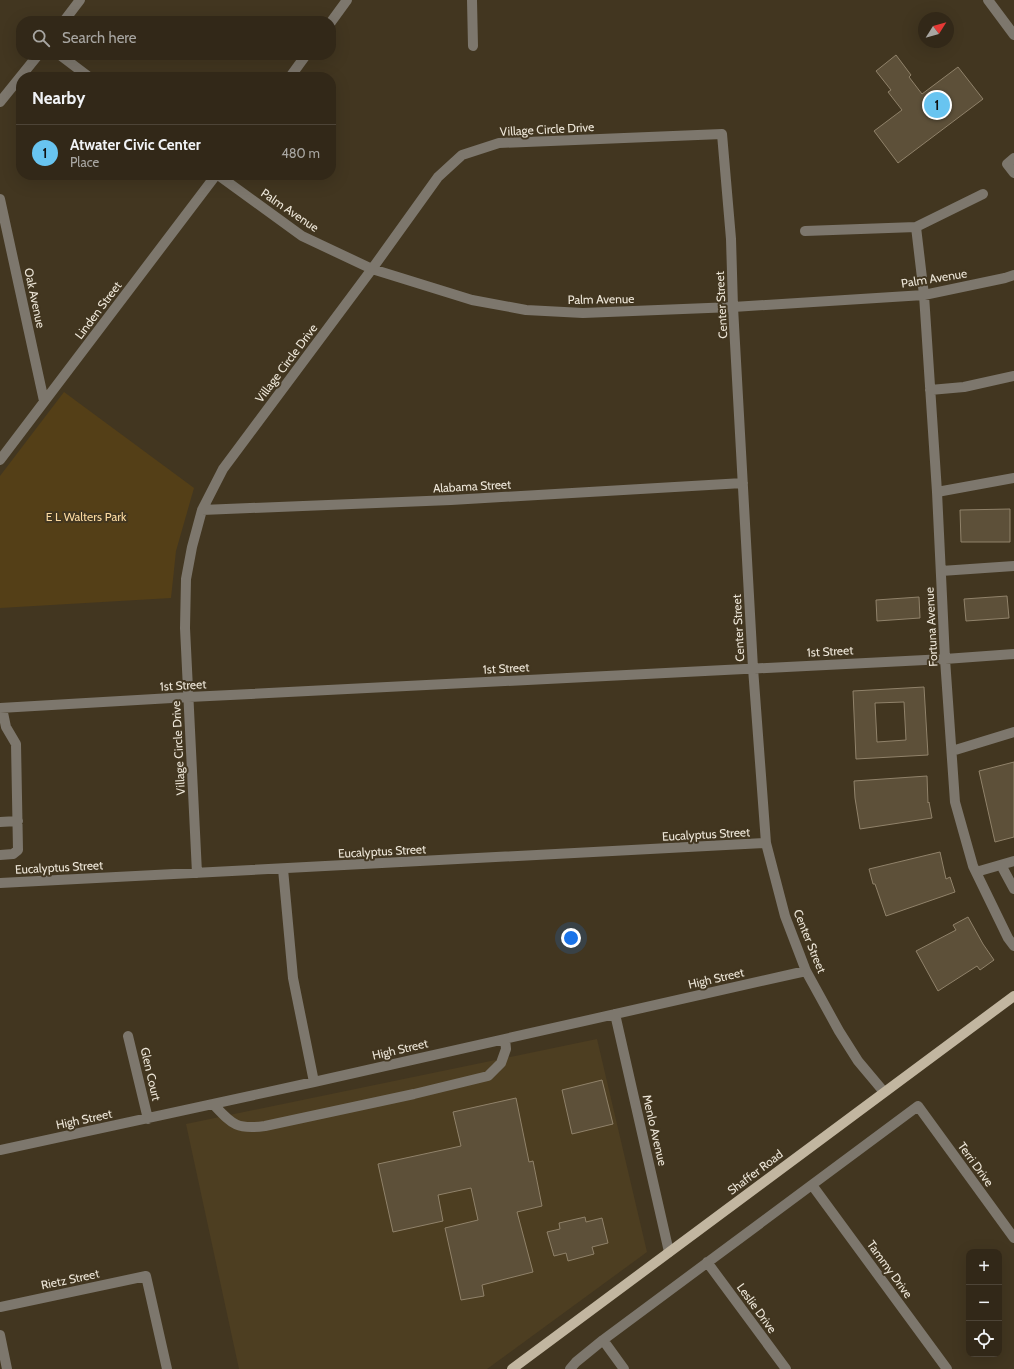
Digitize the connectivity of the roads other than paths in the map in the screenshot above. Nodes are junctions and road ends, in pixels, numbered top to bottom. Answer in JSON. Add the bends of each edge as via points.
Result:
{"nodes":[{"id":1,"x":80,"y":0,"type":"edge"},
{"id":2,"x":347,"y":0,"type":"edge"},
{"id":3,"x":472,"y":0,"type":"edge"},
{"id":4,"x":988,"y":0,"type":"edge"},
{"id":5,"x":68,"y":16,"type":"edge"},
{"id":6,"x":335,"y":16,"type":"edge"},
{"id":7,"x":1014,"y":35,"type":"edge"},
{"id":8,"x":473,"y":46,"type":"dead end"},
{"id":9,"x":34,"y":60,"type":"edge"},
{"id":10,"x":67,"y":60,"type":"edge"},
{"id":11,"x":302,"y":60,"type":"edge"},
{"id":12,"x":24,"y":72,"type":"edge"},
{"id":13,"x":82,"y":72,"type":"edge"},
{"id":14,"x":294,"y":72,"type":"edge"},
{"id":15,"x":16,"y":82,"type":"edge"},
{"id":16,"x":0,"y":102,"type":"edge"},
{"id":17,"x":722,"y":134,"type":"joint"},
{"id":18,"x":1010,"y":161,"type":"edge"},
{"id":19,"x":1014,"y":173,"type":"edge"},
{"id":20,"x":213,"y":180,"type":"edge"},
{"id":21,"x":224,"y":180,"type":"edge"},
{"id":22,"x":983,"y":194,"type":"dead end"},
{"id":23,"x":0,"y":199,"type":"edge"},
{"id":24,"x":916,"y":227,"type":"junction"},
{"id":25,"x":805,"y":231,"type":"dead end"},
{"id":26,"x":372,"y":269,"type":"junction"},
{"id":27,"x":1014,"y":275,"type":"edge"},
{"id":28,"x":924,"y":295,"type":"junction"},
{"id":29,"x":733,"y":307,"type":"junction"},
{"id":30,"x":1014,"y":376,"type":"edge"},
{"id":31,"x":930,"y":390,"type":"junction"},
{"id":32,"x":44,"y":401,"type":"junction"},
{"id":33,"x":0,"y":460,"type":"edge"},
{"id":34,"x":1014,"y":478,"type":"edge"},
{"id":35,"x":743,"y":483,"type":"junction"},
{"id":36,"x":937,"y":492,"type":"junction"},
{"id":37,"x":202,"y":510,"type":"junction"},
{"id":38,"x":1014,"y":566,"type":"edge"},
{"id":39,"x":941,"y":571,"type":"junction"},
{"id":40,"x":1014,"y":654,"type":"edge"},
{"id":41,"x":945,"y":659,"type":"junction"},
{"id":42,"x":753,"y":668,"type":"junction"},
{"id":43,"x":189,"y":697,"type":"junction"},
{"id":44,"x":1,"y":708,"type":"edge"},
{"id":45,"x":1014,"y":732,"type":"edge"},
{"id":46,"x":952,"y":751,"type":"junction"},
{"id":47,"x":18,"y":821,"type":"junction"},
{"id":48,"x":0,"y":822,"type":"edge"},
{"id":49,"x":766,"y":843,"type":"junction"},
{"id":50,"x":0,"y":855,"type":"edge"},
{"id":51,"x":1014,"y":861,"type":"edge"},
{"id":52,"x":1001,"y":865,"type":"junction"},
{"id":53,"x":283,"y":869,"type":"junction"},
{"id":54,"x":976,"y":872,"type":"junction"},
{"id":55,"x":197,"y":873,"type":"junction"},
{"id":56,"x":0,"y":883,"type":"edge"},
{"id":57,"x":1014,"y":889,"type":"edge"},
{"id":58,"x":1014,"y":946,"type":"edge"},
{"id":59,"x":806,"y":970,"type":"junction"},
{"id":60,"x":1014,"y":996,"type":"edge"},
{"id":61,"x":615,"y":1014,"type":"junction"},
{"id":62,"x":128,"y":1036,"type":"dead end"},
{"id":63,"x":505,"y":1039,"type":"junction"},
{"id":64,"x":314,"y":1082,"type":"junction"},
{"id":65,"x":884,"y":1092,"type":"junction"},
{"id":66,"x":213,"y":1104,"type":"junction"},
{"id":67,"x":148,"y":1119,"type":"junction"},
{"id":68,"x":0,"y":1150,"type":"edge"},
{"id":69,"x":812,"y":1185,"type":"junction"},
{"id":70,"x":1014,"y":1238,"type":"edge"},
{"id":71,"x":669,"y":1252,"type":"junction"},
{"id":72,"x":707,"y":1262,"type":"junction"},
{"id":73,"x":0,"y":1307,"type":"edge"},
{"id":74,"x":0,"y":1335,"type":"edge"},
{"id":75,"x":603,"y":1340,"type":"junction"},
{"id":76,"x":7,"y":1369,"type":"edge"},
{"id":77,"x":167,"y":1369,"type":"edge"},
{"id":78,"x":512,"y":1369,"type":"edge"},
{"id":79,"x":570,"y":1369,"type":"edge"},
{"id":80,"x":624,"y":1369,"type":"edge"},
{"id":81,"x":786,"y":1369,"type":"edge"},
{"id":82,"x":947,"y":1369,"type":"edge"}],
"edges":[{"from":1,"to":5,"type":"street"},
{"from":2,"to":6,"type":"street"},
{"from":3,"to":8,"type":"street"},
{"from":4,"to":7,"type":"street"},
{"from":9,"to":12,"type":"street"},
{"from":10,"to":13,"type":"street"},
{"from":11,"to":14,"type":"street"},
{"from":15,"to":16,"type":"street"},
{"from":17,"to":26,"type":"street","name":"Village Circle Drive","via":[[499,143],[462,155],[438,177]]},
{"from":17,"to":29,"type":"street","name":"Center Street","via":[[731,239]]},
{"from":18,"to":19,"type":"street"},
{"from":20,"to":32,"type":"street","name":"Linden Street"},
{"from":21,"to":26,"type":"street","name":"Palm Avenue","via":[[302,236]]},
{"from":22,"to":24,"type":"street"},
{"from":23,"to":32,"type":"street","name":"Oak Avenue"},
{"from":24,"to":25,"type":"street"},
{"from":24,"to":28,"type":"street","name":"Fortuna Avenue"},
{"from":26,"to":29,"type":"street","name":"Palm Avenue","via":[[472,300],[526,310],[583,314]]},
{"from":26,"to":37,"type":"street","name":"Village Circle Drive","via":[[223,469]]},
{"from":27,"to":28,"type":"street","name":"Palm Avenue"},
{"from":28,"to":29,"type":"street","name":"Palm Avenue"},
{"from":28,"to":31,"type":"street","name":"Fortuna Avenue"},
{"from":29,"to":35,"type":"street","name":"Center Street"},
{"from":30,"to":31,"type":"street","via":[[964,387]]},
{"from":31,"to":36,"type":"street","name":"Fortuna Avenue"},
{"from":32,"to":33,"type":"street","name":"Linden Street"},
{"from":34,"to":36,"type":"street"},
{"from":35,"to":37,"type":"street","name":"Alabama Street","via":[[451,500]]},
{"from":35,"to":42,"type":"street","name":"Center Street"},
{"from":36,"to":39,"type":"street","name":"Fortuna Avenue"},
{"from":37,"to":43,"type":"street","name":"Village Circle Drive","via":[[186,579],[185,628]]},
{"from":38,"to":39,"type":"street"},
{"from":39,"to":41,"type":"street","name":"Fortuna Avenue"},
{"from":40,"to":41,"type":"street","name":"1st Street"},
{"from":41,"to":42,"type":"street","name":"1st Street"},
{"from":41,"to":46,"type":"street","name":"Fortuna Avenue"},
{"from":42,"to":43,"type":"street","name":"1st Street"},
{"from":42,"to":49,"type":"street","name":"Center Street"},
{"from":43,"to":44,"type":"street","name":"1st Street"},
{"from":43,"to":55,"type":"street","name":"Village Circle Drive"},
{"from":44,"to":47,"type":"street","via":[[6,727],[16,744]]},
{"from":45,"to":46,"type":"street"},
{"from":46,"to":54,"type":"street","name":"Fortuna Avenue","via":[[955,802]]},
{"from":47,"to":48,"type":"street"},
{"from":47,"to":50,"type":"street","via":[[18,850],[13,854]]},
{"from":49,"to":53,"type":"street","name":"Eucalyptus Street"},
{"from":49,"to":59,"type":"street","name":"Center Street","via":[[785,916]]},
{"from":51,"to":52,"type":"street"},
{"from":52,"to":54,"type":"street"},
{"from":52,"to":57,"type":"street"},
{"from":53,"to":55,"type":"street","name":"Eucalyptus Street"},
{"from":53,"to":64,"type":"street","via":[[293,978]]},
{"from":54,"to":58,"type":"street","name":"Fortuna Avenue"},
{"from":55,"to":56,"type":"street","name":"Eucalyptus Street"},
{"from":59,"to":61,"type":"street","name":"High Street"},
{"from":59,"to":65,"type":"street","name":"Center Street","via":[[858,1061]]},
{"from":60,"to":65,"type":"main road","name":"Shaffer Road"},
{"from":61,"to":63,"type":"street","name":"High Street"},
{"from":61,"to":71,"type":"street","name":"Menlo Avenue"},
{"from":62,"to":67,"type":"street","name":"Glen Court"},
{"from":63,"to":64,"type":"street","name":"High Street"},
{"from":63,"to":66,"type":"street","via":[[506,1049],[501,1063],[488,1076],[407,1095],[252,1128],[239,1126],[230,1121]]},
{"from":64,"to":66,"type":"street","name":"High Street"},
{"from":65,"to":71,"type":"main road","name":"Shaffer Road"},
{"from":66,"to":67,"type":"street","name":"High Street"},
{"from":67,"to":68,"type":"street","name":"High Street"},
{"from":69,"to":70,"type":"street","name":"Terri Drive","via":[[918,1106]]},
{"from":69,"to":72,"type":"street"},
{"from":69,"to":82,"type":"street","name":"Tammy Drive"},
{"from":71,"to":78,"type":"main road","name":"Shaffer Road"},
{"from":72,"to":75,"type":"street"},
{"from":72,"to":81,"type":"street","name":"Leslie Drive"},
{"from":73,"to":77,"type":"street","name":"Rietz Street","via":[[146,1276]]},
{"from":74,"to":76,"type":"street"},
{"from":75,"to":79,"type":"street"},
{"from":75,"to":80,"type":"street"}]}
